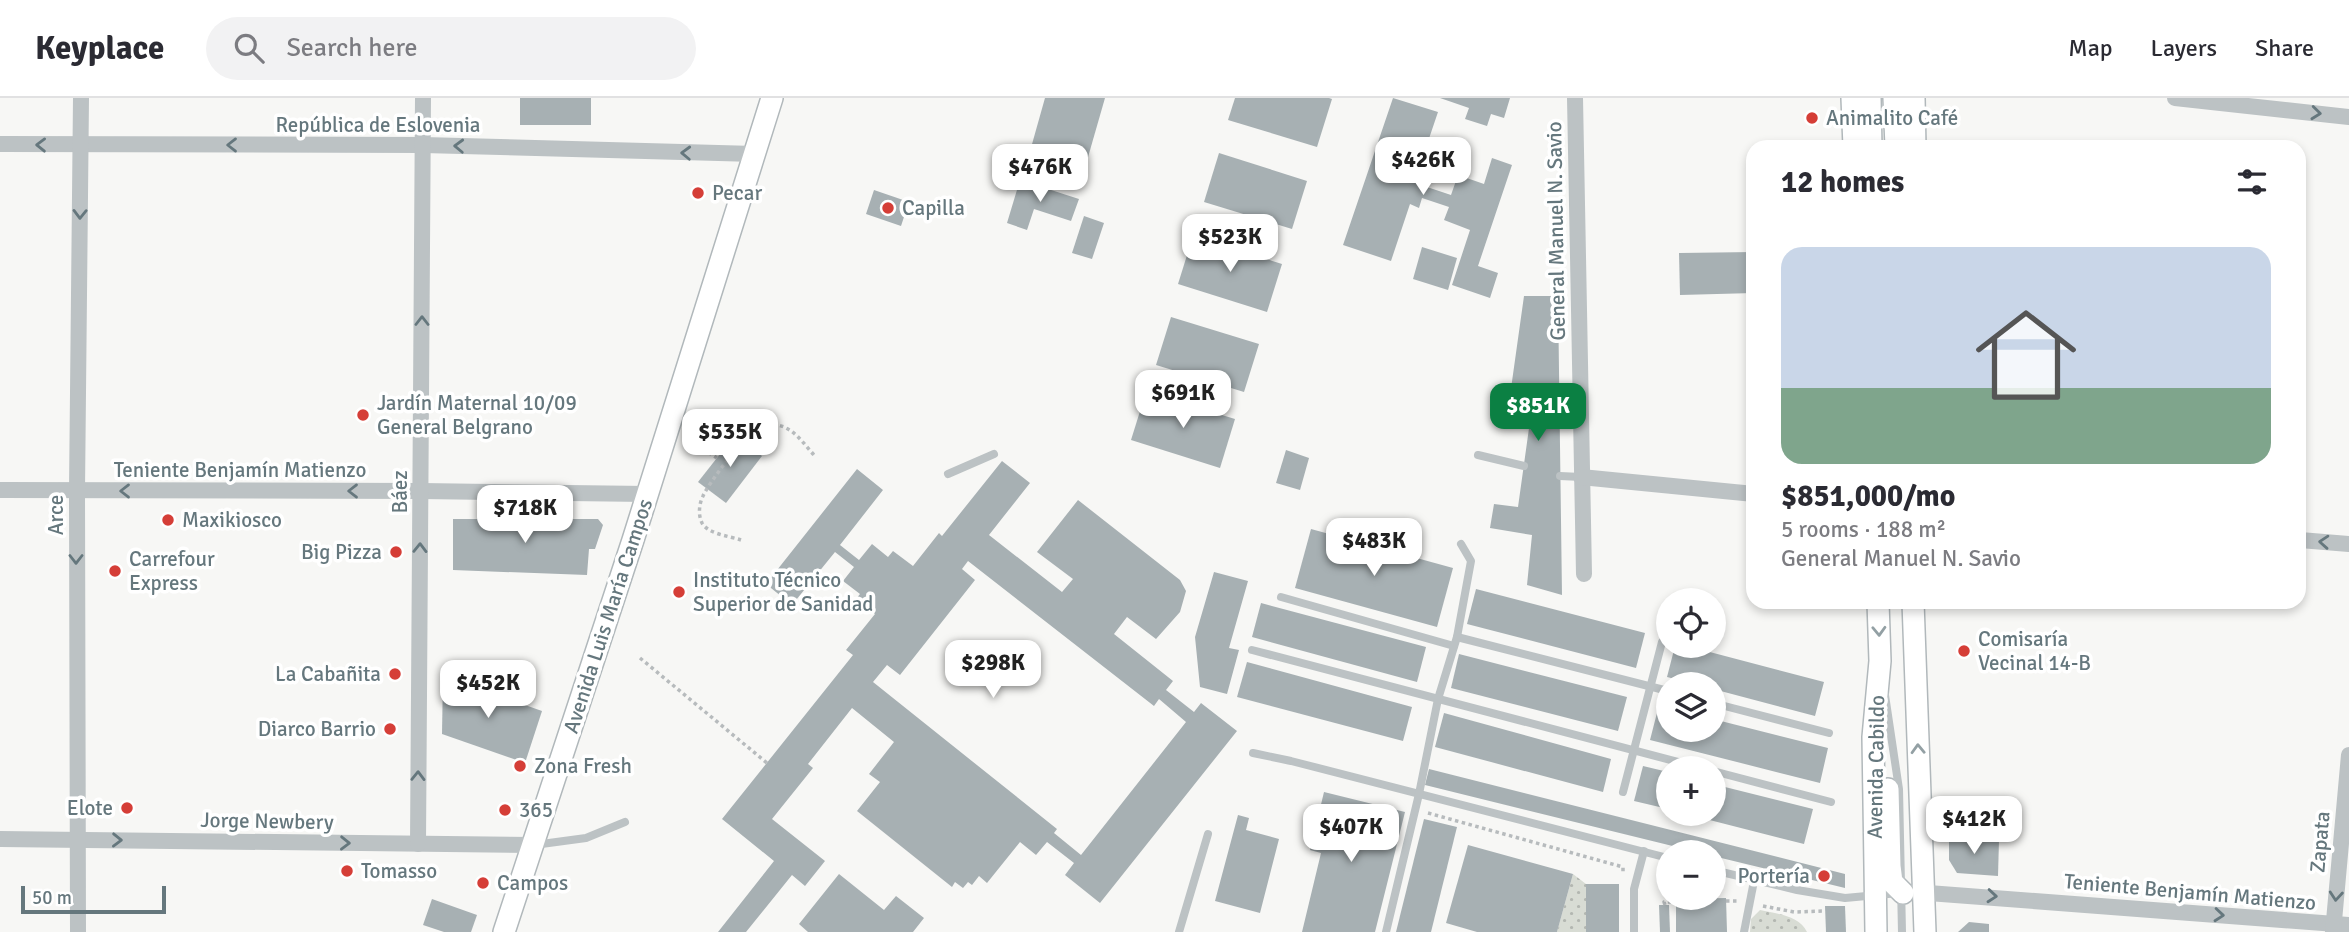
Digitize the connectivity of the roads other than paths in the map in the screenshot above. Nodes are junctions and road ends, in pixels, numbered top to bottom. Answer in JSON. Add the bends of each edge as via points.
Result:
{"nodes":[{"id":1,"x":81,"y":98,"type":"edge"},
{"id":2,"x":423,"y":98,"type":"edge"},
{"id":3,"x":772,"y":98,"type":"edge"},
{"id":4,"x":1575,"y":98,"type":"edge"},
{"id":5,"x":1853,"y":98,"type":"edge"},
{"id":6,"x":1870,"y":98,"type":"edge"},
{"id":7,"x":1894,"y":98,"type":"edge"},
{"id":8,"x":1914,"y":98,"type":"edge"},
{"id":9,"x":2175,"y":98,"type":"edge"},
{"id":10,"x":2349,"y":117,"type":"edge"},
{"id":11,"x":1854,"y":140,"type":"edge"},
{"id":12,"x":1871,"y":140,"type":"edge"},
{"id":13,"x":1896,"y":140,"type":"edge"},
{"id":14,"x":1915,"y":140,"type":"edge"},
{"id":15,"x":0,"y":144,"type":"edge"},
{"id":16,"x":81,"y":145,"type":"junction"},
{"id":17,"x":423,"y":145,"type":"junction"},
{"id":18,"x":755,"y":155,"type":"junction"},
{"id":19,"x":993,"y":454,"type":"dead end"},
{"id":20,"x":1478,"y":455,"type":"dead end"},
{"id":21,"x":1524,"y":466,"type":"dead end"},
{"id":22,"x":948,"y":474,"type":"dead end"},
{"id":23,"x":1560,"y":475,"type":"dead end"},
{"id":24,"x":1581,"y":477,"type":"junction"},
{"id":25,"x":0,"y":490,"type":"edge"},
{"id":26,"x":76,"y":491,"type":"junction"},
{"id":27,"x":421,"y":491,"type":"junction"},
{"id":28,"x":1746,"y":493,"type":"edge"},
{"id":29,"x":647,"y":495,"type":"junction"},
{"id":30,"x":2306,"y":540,"type":"edge"},
{"id":31,"x":1461,"y":544,"type":"dead end"},
{"id":32,"x":2349,"y":544,"type":"edge"},
{"id":33,"x":1584,"y":574,"type":"dead end"},
{"id":34,"x":1281,"y":597,"type":"dead end"},
{"id":35,"x":1878,"y":609,"type":"edge"},
{"id":36,"x":1913,"y":609,"type":"edge"},
{"id":37,"x":1456,"y":642,"type":"junction"},
{"id":38,"x":1252,"y":650,"type":"dead end"},
{"id":39,"x":1658,"y":658,"type":"edge"},
{"id":40,"x":1880,"y":661,"type":"junction"},
{"id":41,"x":1650,"y":687,"type":"junction"},
{"id":42,"x":1656,"y":688,"type":"edge"},
{"id":43,"x":1438,"y":699,"type":"junction"},
{"id":44,"x":1726,"y":706,"type":"edge"},
{"id":45,"x":1829,"y":733,"type":"dead end"},
{"id":46,"x":1634,"y":751,"type":"junction"},
{"id":47,"x":1253,"y":753,"type":"dead end"},
{"id":48,"x":2349,"y":755,"type":"edge"},
{"id":49,"x":1656,"y":757,"type":"edge"},
{"id":50,"x":1726,"y":774,"type":"edge"},
{"id":51,"x":1623,"y":792,"type":"dead end"},
{"id":52,"x":1419,"y":794,"type":"junction"},
{"id":53,"x":1831,"y":802,"type":"dead end"},
{"id":54,"x":625,"y":822,"type":"dead end"},
{"id":55,"x":1208,"y":834,"type":"dead end"},
{"id":56,"x":0,"y":839,"type":"edge"},
{"id":57,"x":76,"y":840,"type":"junction"},
{"id":58,"x":418,"y":844,"type":"junction"},
{"id":59,"x":533,"y":845,"type":"junction"},
{"id":60,"x":1644,"y":851,"type":"junction"},
{"id":61,"x":1656,"y":854,"type":"edge"},
{"id":62,"x":1726,"y":873,"type":"edge"},
{"id":63,"x":1754,"y":881,"type":"junction"},
{"id":64,"x":1913,"y":892,"type":"junction"},
{"id":65,"x":1875,"y":895,"type":"junction"},
{"id":66,"x":2338,"y":927,"type":"edge"},
{"id":67,"x":78,"y":932,"type":"edge"},
{"id":68,"x":504,"y":932,"type":"edge"},
{"id":69,"x":1179,"y":932,"type":"edge"},
{"id":70,"x":1386,"y":932,"type":"edge"},
{"id":71,"x":1634,"y":932,"type":"edge"},
{"id":72,"x":1744,"y":932,"type":"edge"},
{"id":73,"x":1876,"y":932,"type":"edge"},
{"id":74,"x":1902,"y":932,"type":"edge"},
{"id":75,"x":1925,"y":932,"type":"edge"}],
"edges":[{"from":1,"to":16,"type":"street","name":"Arce"},
{"from":2,"to":17,"type":"street","name":"Báez"},
{"from":3,"to":18,"type":"main road","name":"Avenida Luis María Campos"},
{"from":4,"to":24,"type":"street","name":"General Manuel N. Savio"},
{"from":5,"to":11,"type":"main road"},
{"from":6,"to":12,"type":"main road"},
{"from":7,"to":13,"type":"main road"},
{"from":8,"to":14,"type":"main road"},
{"from":9,"to":10,"type":"street","one_way":true},
{"from":16,"to":15,"type":"street","name":"República de Eslovenia","one_way":true},
{"from":17,"to":16,"type":"street","name":"República de Eslovenia","one_way":true},
{"from":16,"to":26,"type":"street","name":"Arce","one_way":true},
{"from":18,"to":17,"type":"street","name":"República de Eslovenia","one_way":true},
{"from":27,"to":17,"type":"street","name":"Báez","one_way":true},
{"from":18,"to":29,"type":"main road","name":"Avenida Luis María Campos"},
{"from":19,"to":22,"type":"lane"},
{"from":20,"to":21,"type":"lane"},
{"from":23,"to":24,"type":"lane"},
{"from":24,"to":28,"type":"street"},
{"from":24,"to":33,"type":"street","name":"General Manuel N. Savio"},
{"from":25,"to":26,"type":"street","name":"Teniente Benjamín Matienzo"},
{"from":27,"to":26,"type":"street","name":"Teniente Benjamín Matienzo","one_way":true},
{"from":26,"to":57,"type":"street","name":"Arce","one_way":true},
{"from":27,"to":29,"type":"street","name":"Teniente Benjamín Matienzo"},
{"from":58,"to":27,"type":"street","name":"Báez","one_way":true},
{"from":29,"to":59,"type":"main road","name":"Avenida Luis María Campos"},
{"from":32,"to":30,"type":"street","one_way":true},
{"from":31,"to":37,"type":"lane","via":[[1471,561]]},
{"from":34,"to":37,"type":"lane"},
{"from":35,"to":40,"type":"main road","name":"Avenida Cabildo","one_way":true},
{"from":64,"to":36,"type":"main road","name":"Avenida Cabildo","one_way":true},
{"from":37,"to":41,"type":"lane"},
{"from":37,"to":43,"type":"lane"},
{"from":38,"to":43,"type":"lane"},
{"from":39,"to":41,"type":"lane"},
{"from":40,"to":64,"type":"main road","via":[[1889,866],[1892,882]]},
{"from":40,"to":65,"type":"main road","name":"Avenida Cabildo","via":[[1873,737]]},
{"from":41,"to":42,"type":"lane"},
{"from":41,"to":46,"type":"lane"},
{"from":43,"to":46,"type":"lane"},
{"from":43,"to":52,"type":"lane"},
{"from":44,"to":45,"type":"lane"},
{"from":46,"to":49,"type":"lane"},
{"from":46,"to":51,"type":"lane"},
{"from":47,"to":52,"type":"lane"},
{"from":48,"to":66,"type":"street","name":"Zapata","one_way":true},
{"from":50,"to":53,"type":"lane"},
{"from":52,"to":60,"type":"lane"},
{"from":52,"to":70,"type":"lane"},
{"from":54,"to":59,"type":"lane","via":[[586,838]]},
{"from":55,"to":69,"type":"lane"},
{"from":56,"to":57,"type":"street","name":"Jorge Newbery"},
{"from":57,"to":58,"type":"street","name":"Jorge Newbery","one_way":true},
{"from":57,"to":67,"type":"street","name":"Arce"},
{"from":58,"to":59,"type":"street","name":"Jorge Newbery"},
{"from":59,"to":68,"type":"main road","name":"Avenida Luis María Campos"},
{"from":60,"to":61,"type":"lane"},
{"from":60,"to":71,"type":"lane","via":[[1634,889]]},
{"from":62,"to":63,"type":"lane"},
{"from":63,"to":65,"type":"lane","via":[[1845,898]]},
{"from":63,"to":72,"type":"lane"},
{"from":64,"to":65,"type":"lane"},
{"from":64,"to":66,"type":"street","name":"Teniente Benjamín Matienzo","one_way":true},
{"from":64,"to":74,"type":"lane"},
{"from":64,"to":75,"type":"main road","name":"Avenida Cabildo"},
{"from":65,"to":73,"type":"main road","name":"Avenida Cabildo"}]}
